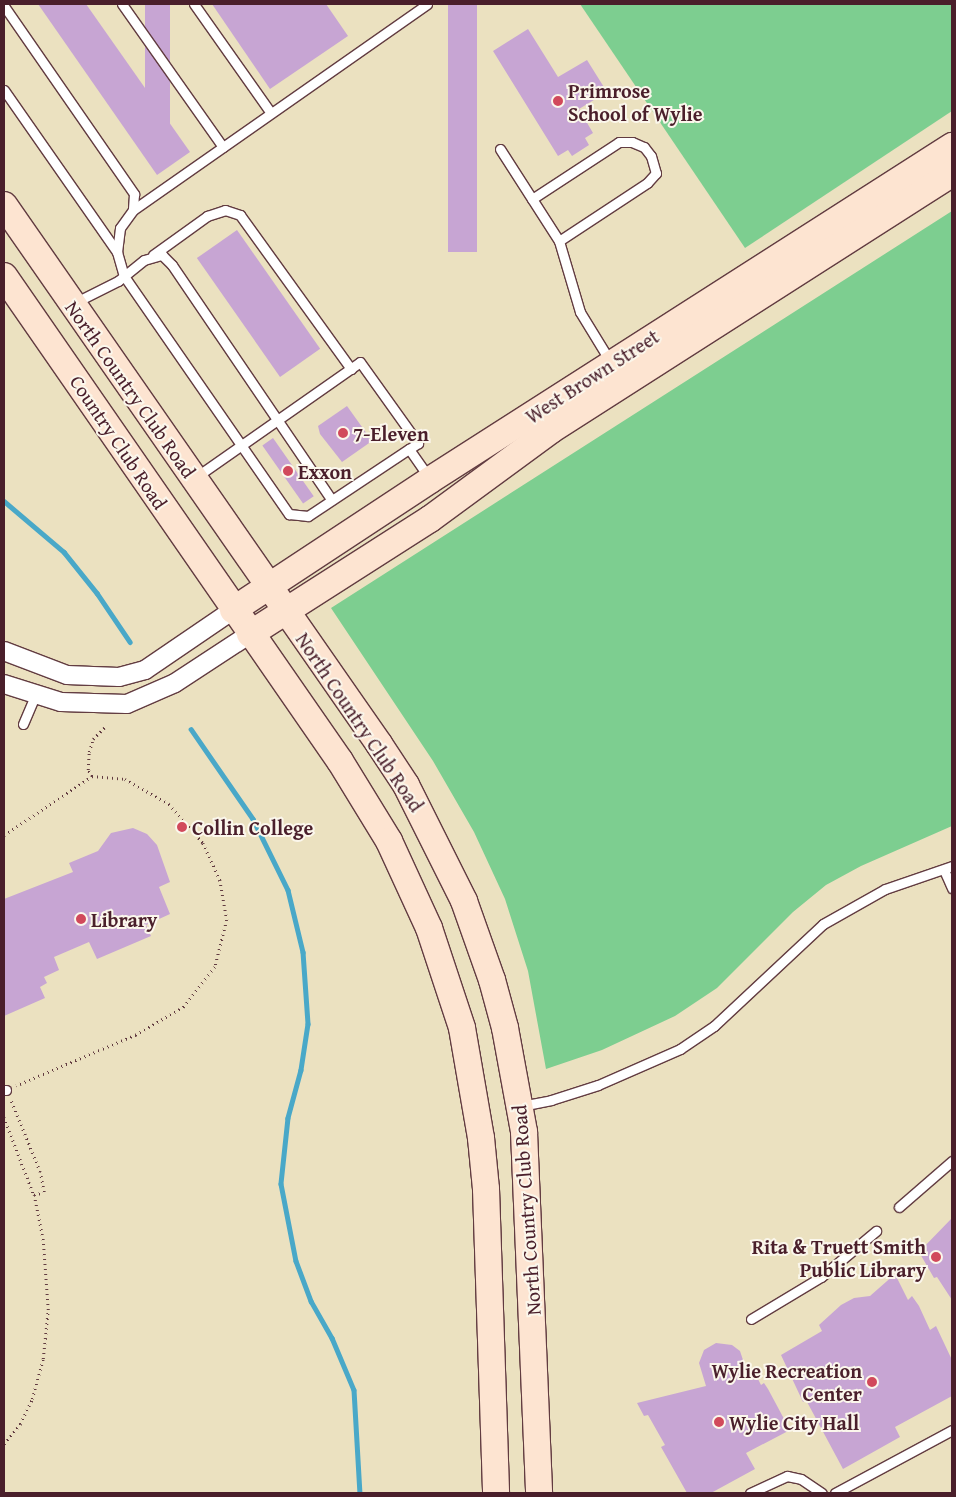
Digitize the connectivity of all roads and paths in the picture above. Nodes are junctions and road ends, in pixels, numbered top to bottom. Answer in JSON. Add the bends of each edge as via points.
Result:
{"nodes":[{"id":1,"x":122,"y":4,"type":"edge"},
{"id":2,"x":194,"y":4,"type":"edge"},
{"id":3,"x":427,"y":4,"type":"edge"},
{"id":4,"x":4,"y":6,"type":"edge"},
{"id":5,"x":4,"y":90,"type":"edge"},
{"id":6,"x":270,"y":113,"type":"junction"},
{"id":7,"x":952,"y":146,"type":"edge"},
{"id":8,"x":223,"y":147,"type":"junction"},
{"id":9,"x":500,"y":149,"type":"dead end"},
{"id":10,"x":952,"y":174,"type":"edge"},
{"id":11,"x":532,"y":200,"type":"junction"},
{"id":12,"x":4,"y":205,"type":"edge"},
{"id":13,"x":133,"y":210,"type":"junction"},
{"id":14,"x":559,"y":241,"type":"junction"},
{"id":15,"x":117,"y":252,"type":"junction"},
{"id":16,"x":153,"y":255,"type":"junction"},
{"id":17,"x":4,"y":276,"type":"edge"},
{"id":18,"x":124,"y":276,"type":"junction"},
{"id":19,"x":72,"y":304,"type":"junction"},
{"id":20,"x":40,"y":327,"type":"junction"},
{"id":21,"x":612,"y":364,"type":"junction"},
{"id":22,"x":351,"y":369,"type":"junction"},
{"id":23,"x":276,"y":421,"type":"junction"},
{"id":24,"x":551,"y":430,"type":"junction"},
{"id":25,"x":242,"y":444,"type":"junction"},
{"id":26,"x":409,"y":449,"type":"junction"},
{"id":27,"x":193,"y":478,"type":"junction"},
{"id":28,"x":430,"y":480,"type":"junction"},
{"id":29,"x":332,"y":500,"type":"junction"},
{"id":30,"x":268,"y":587,"type":"junction"},
{"id":31,"x":233,"y":610,"type":"junction"},
{"id":32,"x":286,"y":612,"type":"junction"},
{"id":33,"x":250,"y":634,"type":"junction"},
{"id":34,"x":4,"y":651,"type":"edge"},
{"id":35,"x":4,"y":684,"type":"edge"},
{"id":36,"x":36,"y":696,"type":"junction"},
{"id":37,"x":23,"y":724,"type":"dead end"},
{"id":38,"x":107,"y":725,"type":"dead end"},
{"id":39,"x":92,"y":776,"type":"junction"},
{"id":40,"x":4,"y":835,"type":"edge"},
{"id":41,"x":948,"y":868,"type":"edge"},
{"id":42,"x":952,"y":888,"type":"edge"},
{"id":43,"x":5,"y":1090,"type":"edge"},
{"id":44,"x":520,"y":1106,"type":"junction"},
{"id":45,"x":478,"y":1111,"type":"junction"},
{"id":46,"x":4,"y":1117,"type":"edge"},
{"id":47,"x":952,"y":1161,"type":"edge"},
{"id":48,"x":34,"y":1195,"type":"junction"},
{"id":49,"x":899,"y":1207,"type":"dead end"},
{"id":50,"x":876,"y":1232,"type":"dead end"},
{"id":51,"x":751,"y":1319,"type":"dead end"},
{"id":52,"x":952,"y":1430,"type":"edge"},
{"id":53,"x":4,"y":1444,"type":"edge"},
{"id":54,"x":496,"y":1493,"type":"edge"},
{"id":55,"x":539,"y":1493,"type":"edge"},
{"id":56,"x":750,"y":1493,"type":"edge"},
{"id":57,"x":822,"y":1493,"type":"edge"},
{"id":58,"x":835,"y":1493,"type":"edge"}],
"edges":[{"from":1,"to":8,"type":"lane"},
{"from":2,"to":6,"type":"lane"},
{"from":3,"to":6,"type":"lane"},
{"from":4,"to":13,"type":"lane","via":[[134,194]]},
{"from":5,"to":15,"type":"lane"},
{"from":6,"to":8,"type":"lane"},
{"from":7,"to":21,"type":"main road","name":"West Brown Street"},
{"from":8,"to":13,"type":"lane"},
{"from":9,"to":11,"type":"lane"},
{"from":10,"to":24,"type":"main road","name":"West Brown Street"},
{"from":11,"to":14,"type":"lane"},
{"from":11,"to":14,"type":"lane","via":[[619,142],[644,146],[651,156],[656,173],[647,183]]},
{"from":12,"to":19,"type":"main road","name":"North Country Club Road"},
{"from":13,"to":15,"type":"lane","via":[[120,228]]},
{"from":14,"to":21,"type":"lane","via":[[580,312]]},
{"from":15,"to":18,"type":"lane"},
{"from":16,"to":18,"type":"lane"},
{"from":16,"to":22,"type":"lane","via":[[207,216],[225,210],[240,215]]},
{"from":16,"to":23,"type":"lane","via":[[162,255],[172,265]]},
{"from":17,"to":20,"type":"main road","name":"Country Club Road"},
{"from":18,"to":19,"type":"lane"},
{"from":18,"to":25,"type":"lane"},
{"from":19,"to":20,"type":"main road"},
{"from":19,"to":27,"type":"main road","name":"North Country Club Road"},
{"from":20,"to":31,"type":"main road","name":"Country Club Road"},
{"from":21,"to":24,"type":"main road","via":[[606,380]]},
{"from":21,"to":28,"type":"main road","name":"West Brown Street"},
{"from":22,"to":23,"type":"lane"},
{"from":22,"to":26,"type":"lane","via":[[360,362],[418,443]]},
{"from":23,"to":25,"type":"lane"},
{"from":23,"to":29,"type":"lane"},
{"from":24,"to":32,"type":"main road","name":"West Brown Street","via":[[430,519]]},
{"from":25,"to":27,"type":"lane"},
{"from":25,"to":29,"type":"lane","via":[[289,514],[308,516]]},
{"from":26,"to":28,"type":"lane"},
{"from":26,"to":29,"type":"lane"},
{"from":27,"to":30,"type":"main road","name":"North Country Club Road"},
{"from":28,"to":30,"type":"main road","name":"West Brown Street"},
{"from":30,"to":31,"type":"main road","name":"West Brown Street"},
{"from":30,"to":32,"type":"main road","name":"North Country Club Road"},
{"from":31,"to":33,"type":"main road","name":"North Country Club Road"},
{"from":31,"to":34,"type":"street","via":[[145,670],[119,677],[67,675]]},
{"from":32,"to":33,"type":"main road","name":"West Brown Street"},
{"from":32,"to":44,"type":"main road","name":"North Country Club Road","via":[[406,784],[447,862],[492,980]]},
{"from":33,"to":36,"type":"street","via":[[174,683],[126,704],[61,702]]},
{"from":33,"to":45,"type":"main road","name":"North Country Club Road","via":[[349,776],[407,879],[447,976],[464,1036]]},
{"from":35,"to":36,"type":"street"},
{"from":36,"to":37,"type":"lane"},
{"from":38,"to":39,"type":"path","via":[[93,739],[89,752],[88,770]]},
{"from":39,"to":40,"type":"path"},
{"from":39,"to":43,"type":"path","via":[[125,779],[154,793],[182,817],[203,843],[220,880],[227,920],[222,944],[215,967],[184,1007],[136,1035]]},
{"from":41,"to":42,"type":"lane"},
{"from":41,"to":44,"type":"lane","via":[[885,889],[823,924],[788,954],[751,994],[682,1048],[598,1085]]},
{"from":43,"to":48,"type":"path","via":[[40,1172],[44,1192]]},
{"from":44,"to":45,"type":"main road"},
{"from":44,"to":55,"type":"main road","name":"North Country Club Road","via":[[529,1191]]},
{"from":45,"to":54,"type":"main road","name":"North Country Club Road","via":[[486,1189]]},
{"from":46,"to":48,"type":"path"},
{"from":47,"to":49,"type":"lane"},
{"from":48,"to":53,"type":"path","via":[[43,1240],[48,1310],[43,1359],[28,1408]]},
{"from":50,"to":51,"type":"lane","via":[[821,1277]]},
{"from":52,"to":58,"type":"lane"},
{"from":56,"to":57,"type":"lane","via":[[787,1476],[801,1479]]}]}
